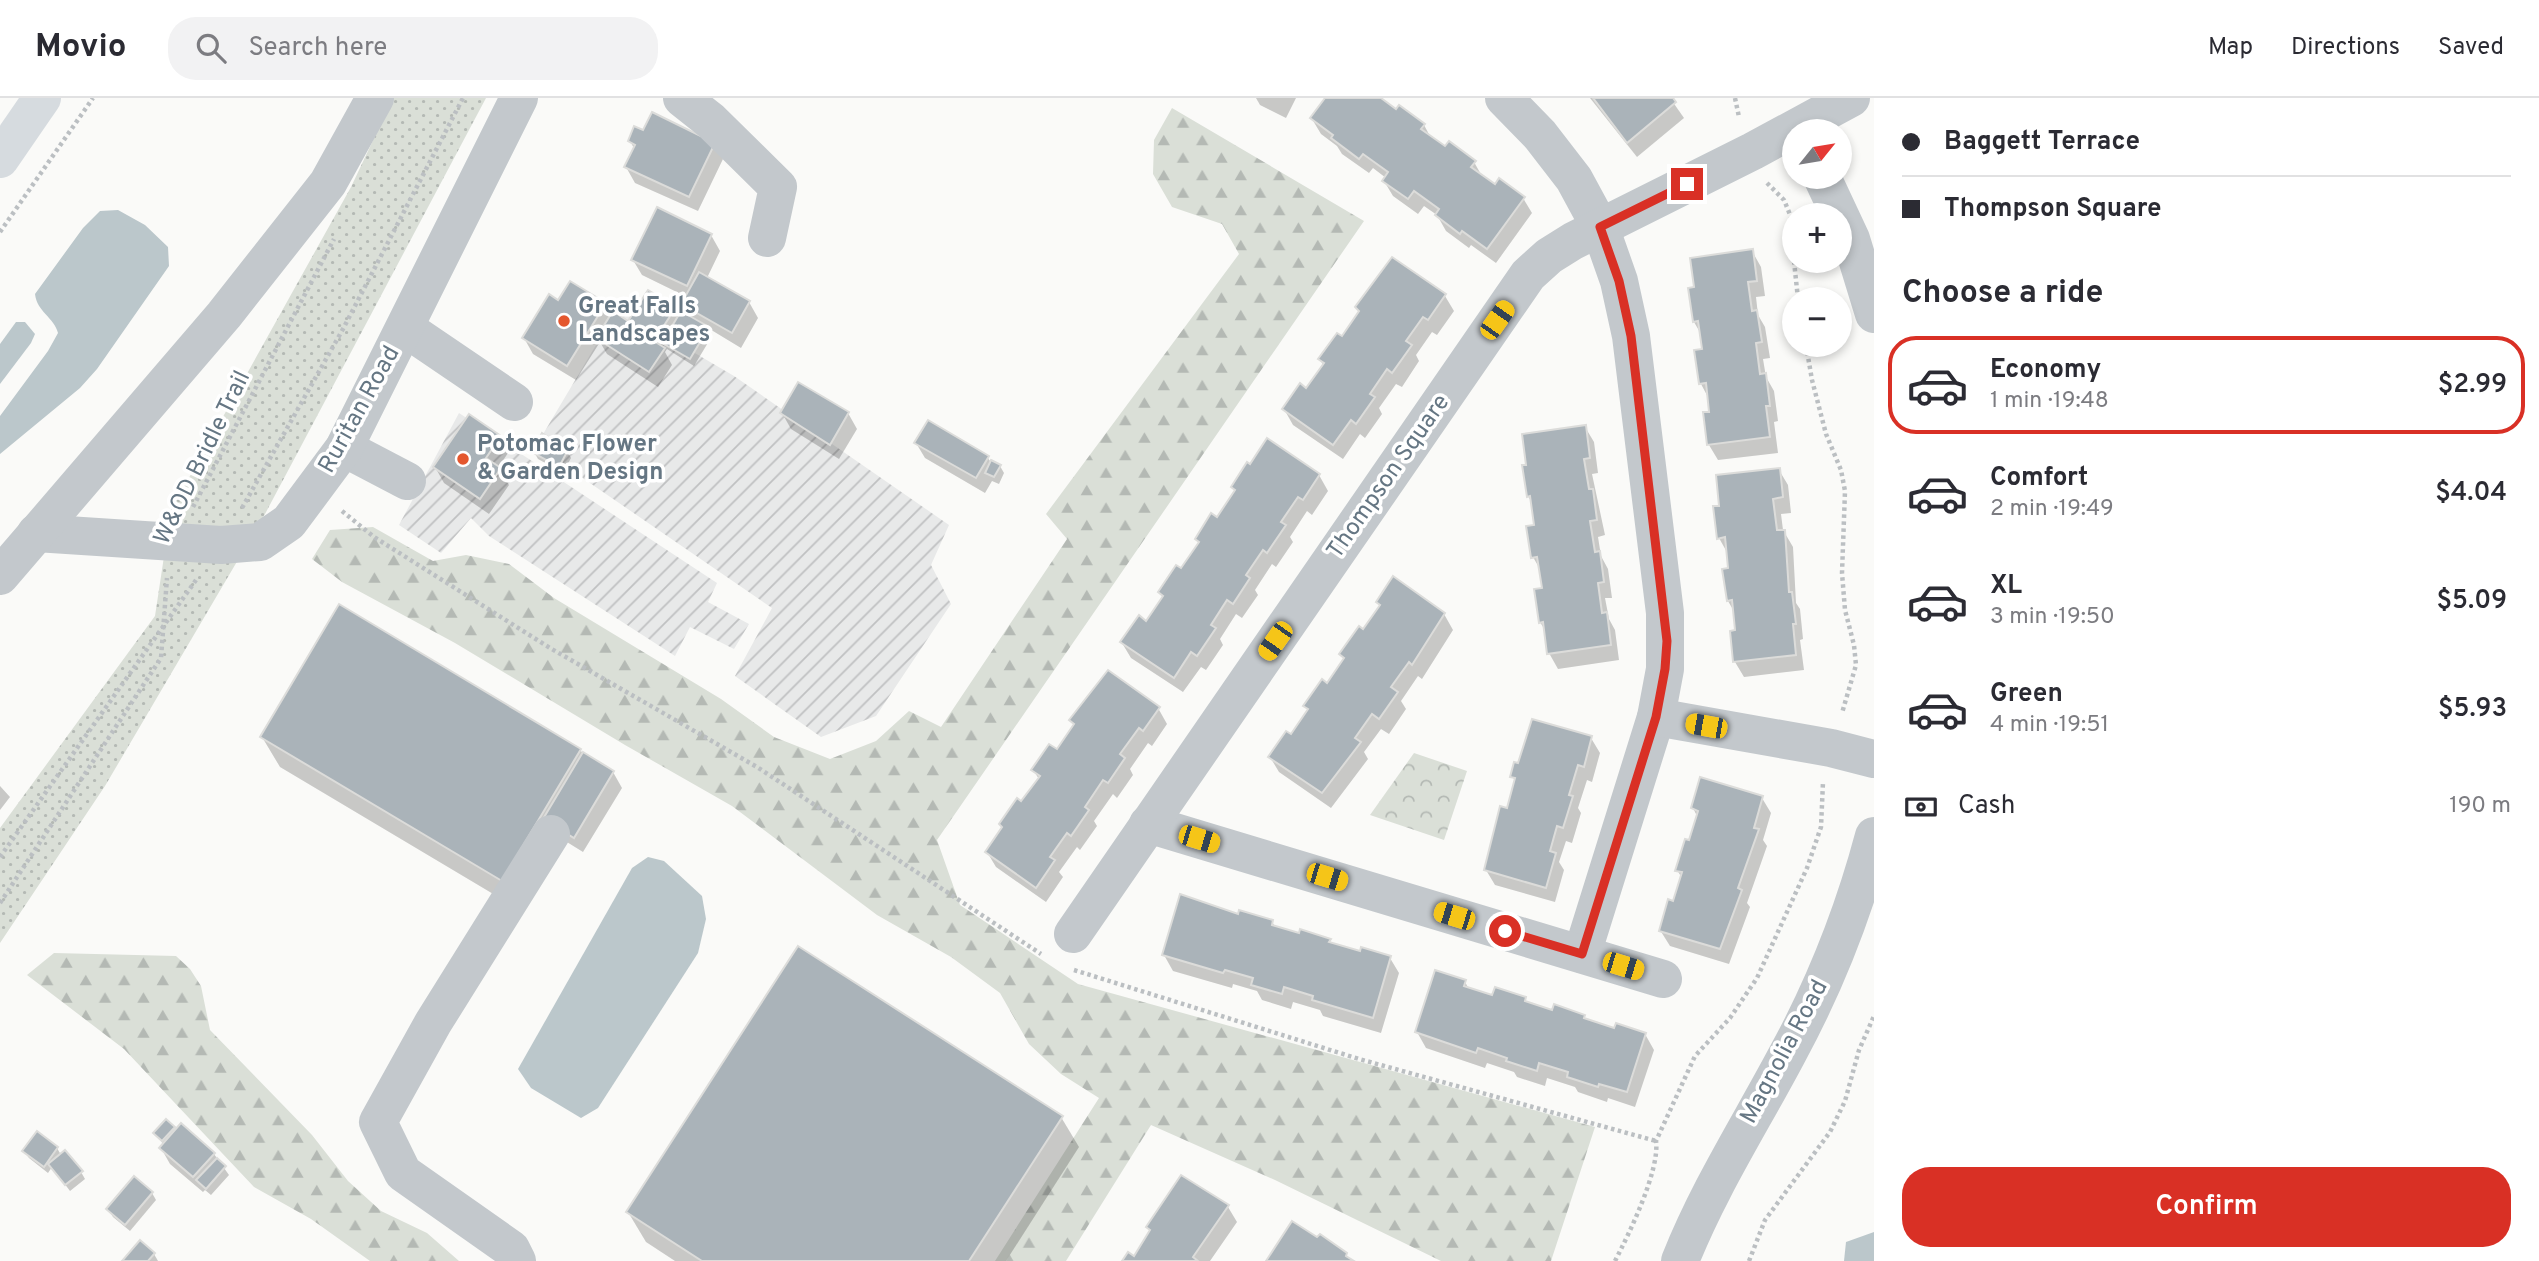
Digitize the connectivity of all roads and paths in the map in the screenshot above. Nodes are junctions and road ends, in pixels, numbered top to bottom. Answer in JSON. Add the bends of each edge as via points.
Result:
{"nodes":[{"id":1,"x":42,"y":98,"type":"edge"},
{"id":2,"x":93,"y":98,"type":"edge"},
{"id":3,"x":375,"y":98,"type":"edge"},
{"id":4,"x":463,"y":98,"type":"edge"},
{"id":5,"x":519,"y":98,"type":"edge"},
{"id":6,"x":682,"y":98,"type":"edge"},
{"id":7,"x":1504,"y":98,"type":"edge"},
{"id":8,"x":1851,"y":98,"type":"edge"},
{"id":9,"x":1795,"y":118,"type":"edge"},
{"id":10,"x":0,"y":159,"type":"edge"},
{"id":11,"x":1828,"y":189,"type":"edge"},
{"id":12,"x":1600,"y":227,"type":"junction"},
{"id":13,"x":0,"y":232,"type":"edge"},
{"id":14,"x":337,"y":232,"type":"dead end"},
{"id":15,"x":767,"y":238,"type":"dead end"},
{"id":16,"x":1874,"y":314,"type":"edge"},
{"id":17,"x":404,"y":328,"type":"junction"},
{"id":18,"x":1808,"y":357,"type":"edge"},
{"id":19,"x":514,"y":402,"type":"dead end"},
{"id":20,"x":344,"y":448,"type":"junction"},
{"id":21,"x":407,"y":481,"type":"dead end"},
{"id":22,"x":314,"y":489,"type":"junction"},
{"id":23,"x":36,"y":533,"type":"junction"},
{"id":24,"x":177,"y":542,"type":"junction"},
{"id":25,"x":221,"y":545,"type":"junction"},
{"id":26,"x":0,"y":576,"type":"edge"},
{"id":27,"x":164,"y":626,"type":"junction"},
{"id":28,"x":1656,"y":717,"type":"junction"},
{"id":29,"x":1831,"y":748,"type":"junction"},
{"id":30,"x":1874,"y":759,"type":"edge"},
{"id":31,"x":1148,"y":824,"type":"junction"},
{"id":32,"x":551,"y":834,"type":"dead end"},
{"id":33,"x":1874,"y":836,"type":"edge"},
{"id":34,"x":0,"y":857,"type":"edge"},
{"id":35,"x":0,"y":903,"type":"edge"},
{"id":36,"x":1582,"y":954,"type":"junction"},
{"id":37,"x":1066,"y":955,"type":"junction"},
{"id":38,"x":1663,"y":979,"type":"dead end"},
{"id":39,"x":1874,"y":1016,"type":"edge"},
{"id":40,"x":1656,"y":1141,"type":"junction"},
{"id":41,"x":517,"y":1261,"type":"edge"},
{"id":42,"x":1615,"y":1261,"type":"edge"},
{"id":43,"x":1680,"y":1261,"type":"edge"},
{"id":44,"x":1749,"y":1261,"type":"edge"}],
"edges":[{"from":1,"to":10,"type":"main road"},
{"from":2,"to":13,"type":"path"},
{"from":3,"to":23,"type":"street","via":[[328,183],[240,295]]},
{"from":4,"to":25,"type":"path","via":[[343,329]]},
{"from":5,"to":17,"type":"street","name":"Ruritan Road"},
{"from":6,"to":15,"type":"street","via":[[778,187]]},
{"from":7,"to":12,"type":"street","via":[[1574,179]]},
{"from":8,"to":9,"type":"street","name":"Thompson Square"},
{"from":9,"to":12,"type":"street","name":"Thompson Square","via":[[1753,151]]},
{"from":11,"to":16,"type":"street","via":[[1851,239]]},
{"from":12,"to":28,"type":"street","via":[[1619,281],[1631,336],[1665,613],[1665,669]]},
{"from":12,"to":31,"type":"street","name":"Thompson Square","via":[[1549,256],[1528,275]]},
{"from":14,"to":24,"type":"path","name":"W&OD Bridle Trail"},
{"from":17,"to":19,"type":"street"},
{"from":17,"to":20,"type":"street","name":"Ruritan Road"},
{"from":18,"to":29,"type":"path","via":[[1845,491],[1842,573],[1856,665]]},
{"from":20,"to":21,"type":"street"},
{"from":20,"to":22,"type":"street","name":"Ruritan Road"},
{"from":22,"to":25,"type":"street","name":"Ruritan Road","via":[[289,522],[260,542]]},
{"from":22,"to":37,"type":"path","via":[[374,537],[550,648],[757,767]]},
{"from":23,"to":24,"type":"street","name":"Ruritan Road"},
{"from":23,"to":26,"type":"street"},
{"from":24,"to":25,"type":"street","name":"Ruritan Road"},
{"from":24,"to":27,"type":"path","name":"W&OD Bridle Trail","via":[[167,578]]},
{"from":25,"to":27,"type":"path"},
{"from":27,"to":34,"type":"path"},
{"from":27,"to":35,"type":"path","name":"W&OD Bridle Trail","via":[[161,658]]},
{"from":28,"to":29,"type":"street"},
{"from":28,"to":36,"type":"street"},
{"from":29,"to":30,"type":"street"},
{"from":29,"to":40,"type":"path","via":[[1822,786],[1821,827],[1807,867],[1757,978],[1730,1018],[1695,1056]]},
{"from":31,"to":36,"type":"street"},
{"from":31,"to":37,"type":"street","name":"Thompson Square"},
{"from":32,"to":41,"type":"street","via":[[452,992],[378,1122],[403,1173],[511,1249]]},
{"from":33,"to":43,"type":"street","name":"Magnolia Road","via":[[1829,969],[1728,1158]]},
{"from":36,"to":38,"type":"street"},
{"from":37,"to":40,"type":"path","via":[[1359,1059]]},
{"from":39,"to":44,"type":"path","via":[[1830,1132],[1765,1220]]},
{"from":40,"to":42,"type":"path","via":[[1647,1187]]}]}
